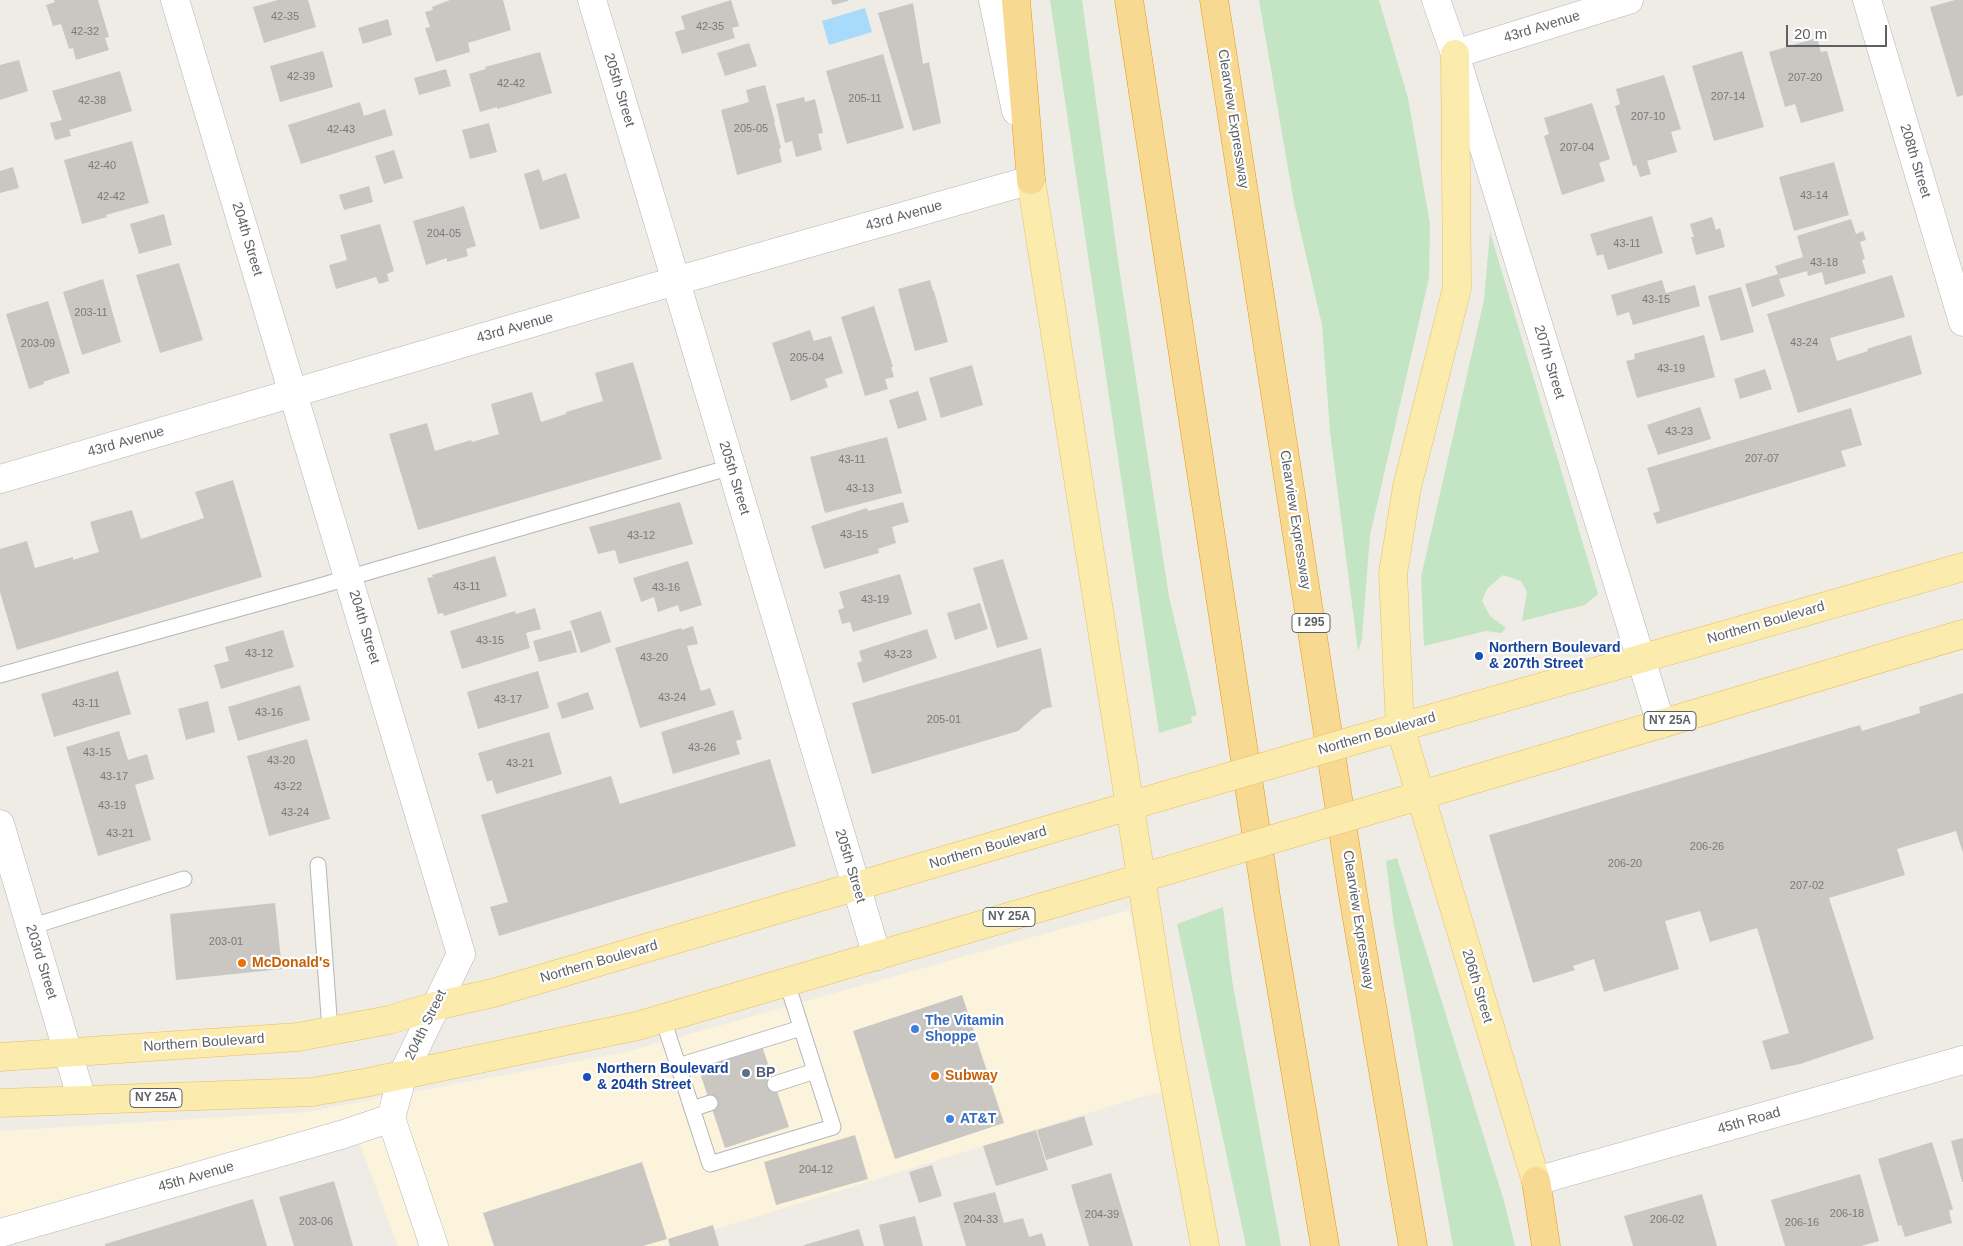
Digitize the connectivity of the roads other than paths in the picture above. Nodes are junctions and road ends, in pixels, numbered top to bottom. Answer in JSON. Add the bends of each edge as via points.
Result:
{"nodes":[{"id":1,"x":175,"y":0,"type":"edge"},
{"id":2,"x":592,"y":0,"type":"edge"},
{"id":3,"x":992,"y":0,"type":"edge"},
{"id":4,"x":1016,"y":0,"type":"edge"},
{"id":5,"x":1130,"y":0,"type":"edge"},
{"id":6,"x":1214,"y":0,"type":"edge"},
{"id":7,"x":1436,"y":0,"type":"edge"},
{"id":8,"x":1629,"y":0,"type":"edge"},
{"id":9,"x":1867,"y":0,"type":"edge"},
{"id":10,"x":1455,"y":54,"type":"junction"},
{"id":11,"x":1031,"y":180,"type":"junction"},
{"id":12,"x":676,"y":281,"type":"junction"},
{"id":13,"x":1963,"y":322,"type":"edge"},
{"id":14,"x":293,"y":392,"type":"junction"},
{"id":15,"x":731,"y":467,"type":"junction"},
{"id":16,"x":0,"y":479,"type":"edge"},
{"id":17,"x":1963,"y":567,"type":"edge"},
{"id":18,"x":349,"y":577,"type":"junction"},
{"id":19,"x":1963,"y":634,"type":"edge"},
{"id":20,"x":1640,"y":659,"type":"junction"},
{"id":21,"x":0,"y":675,"type":"edge"},
{"id":22,"x":1661,"y":724,"type":"junction"},
{"id":23,"x":1400,"y":726,"type":"junction"},
{"id":24,"x":1420,"y":795,"type":"junction"},
{"id":25,"x":1129,"y":806,"type":"junction"},
{"id":26,"x":0,"y":824,"type":"edge"},
{"id":27,"x":318,"y":865,"type":"dead end"},
{"id":28,"x":1140,"y":878,"type":"junction"},
{"id":29,"x":184,"y":879,"type":"dead end"},
{"id":30,"x":856,"y":887,"type":"junction"},
{"id":31,"x":30,"y":927,"type":"junction"},
{"id":32,"x":877,"y":956,"type":"junction"},
{"id":33,"x":787,"y":983,"type":"junction"},
{"id":34,"x":436,"y":1006,"type":"junction"},
{"id":35,"x":650,"y":1023,"type":"junction"},
{"id":36,"x":801,"y":1028,"type":"junction"},
{"id":37,"x":330,"y":1030,"type":"junction"},
{"id":38,"x":68,"y":1052,"type":"junction"},
{"id":39,"x":0,"y":1057,"type":"edge"},
{"id":40,"x":1963,"y":1060,"type":"edge"},
{"id":41,"x":678,"y":1066,"type":"junction"},
{"id":42,"x":815,"y":1070,"type":"junction"},
{"id":43,"x":403,"y":1074,"type":"junction"},
{"id":44,"x":775,"y":1084,"type":"dead end"},
{"id":45,"x":82,"y":1100,"type":"junction"},
{"id":46,"x":0,"y":1103,"type":"edge"},
{"id":47,"x":710,"y":1103,"type":"dead end"},
{"id":48,"x":692,"y":1109,"type":"junction"},
{"id":49,"x":392,"y":1118,"type":"junction"},
{"id":50,"x":1536,"y":1181,"type":"junction"},
{"id":51,"x":0,"y":1232,"type":"edge"},
{"id":52,"x":434,"y":1246,"type":"edge"},
{"id":53,"x":1205,"y":1246,"type":"edge"},
{"id":54,"x":1325,"y":1246,"type":"edge"},
{"id":55,"x":1414,"y":1246,"type":"edge"},
{"id":56,"x":1546,"y":1246,"type":"edge"},
{"id":57,"x":1556,"y":1246,"type":"edge"}],
"edges":[{"from":1,"to":14,"type":"street","name":"204th Street"},
{"from":2,"to":12,"type":"street","name":"205th Street"},
{"from":3,"to":11,"type":"street"},
{"from":4,"to":11,"type":"highway"},
{"from":5,"to":54,"type":"highway","via":[[1268,910]]},
{"from":6,"to":55,"type":"highway","name":"Clearview Expressway","number":"I 295","via":[[1353,895]]},
{"from":7,"to":10,"type":"street","name":"207th Street"},
{"from":8,"to":10,"type":"street","name":"43rd Avenue"},
{"from":9,"to":13,"type":"street","name":"208th Street"},
{"from":10,"to":20,"type":"street","name":"207th Street"},
{"from":10,"to":23,"type":"main road","name":"206th Street","via":[[1457,288],[1406,487],[1393,574]]},
{"from":11,"to":12,"type":"street","name":"43rd Avenue"},
{"from":11,"to":25,"type":"main road"},
{"from":12,"to":14,"type":"street","name":"43rd Avenue"},
{"from":12,"to":15,"type":"street","name":"205th Street"},
{"from":14,"to":16,"type":"street","name":"43rd Avenue"},
{"from":14,"to":18,"type":"street","name":"204th Street"},
{"from":15,"to":18,"type":"lane"},
{"from":15,"to":30,"type":"street","name":"205th Street"},
{"from":17,"to":20,"type":"main road","name":"Northern Boulevard"},
{"from":18,"to":21,"type":"lane"},
{"from":18,"to":34,"type":"street","name":"204th Street","via":[[461,954]]},
{"from":19,"to":22,"type":"main road","number":"NY 25A"},
{"from":20,"to":22,"type":"street","name":"207th Street"},
{"from":20,"to":23,"type":"main road","name":"Northern Boulevard"},
{"from":22,"to":24,"type":"main road","number":"NY 25A"},
{"from":23,"to":24,"type":"main road","name":"206th Street"},
{"from":23,"to":25,"type":"main road","name":"Northern Boulevard","bridge":true},
{"from":24,"to":28,"type":"main road","number":"NY 25A","bridge":true},
{"from":24,"to":50,"type":"main road","name":"206th Street"},
{"from":25,"to":28,"type":"main road"},
{"from":25,"to":30,"type":"main road","name":"Northern Boulevard"},
{"from":26,"to":31,"type":"street","name":"203rd Street"},
{"from":27,"to":37,"type":"lane"},
{"from":28,"to":32,"type":"main road","number":"NY 25A"},
{"from":28,"to":53,"type":"main road"},
{"from":29,"to":31,"type":"lane"},
{"from":30,"to":32,"type":"street","name":"205th Street"},
{"from":30,"to":34,"type":"main road","name":"Northern Boulevard","via":[[493,993]]},
{"from":31,"to":38,"type":"street","name":"203rd Street"},
{"from":32,"to":33,"type":"main road","number":"NY 25A"},
{"from":33,"to":35,"type":"main road","number":"NY 25A"},
{"from":33,"to":36,"type":"lane"},
{"from":34,"to":37,"type":"main road","name":"Northern Boulevard","via":[[389,1020]]},
{"from":34,"to":43,"type":"street","name":"204th Street"},
{"from":35,"to":41,"type":"lane"},
{"from":35,"to":43,"type":"main road"},
{"from":36,"to":41,"type":"lane"},
{"from":36,"to":42,"type":"lane"},
{"from":37,"to":38,"type":"main road","name":"Northern Boulevard","via":[[298,1037]]},
{"from":38,"to":39,"type":"main road","name":"Northern Boulevard"},
{"from":38,"to":45,"type":"street","name":"203rd Street"},
{"from":40,"to":50,"type":"street","name":"45th Road"},
{"from":41,"to":48,"type":"lane"},
{"from":42,"to":44,"type":"lane"},
{"from":42,"to":48,"type":"lane","via":[[833,1127],[710,1164]]},
{"from":43,"to":45,"type":"main road","number":"NY 25A","via":[[312,1092]]},
{"from":43,"to":49,"type":"street","name":"204th Street"},
{"from":45,"to":46,"type":"main road","number":"NY 25A"},
{"from":47,"to":48,"type":"lane"},
{"from":49,"to":51,"type":"street","name":"45th Avenue"},
{"from":49,"to":52,"type":"street"},
{"from":50,"to":56,"type":"highway"},
{"from":50,"to":57,"type":"street","name":"206th Street"}]}
